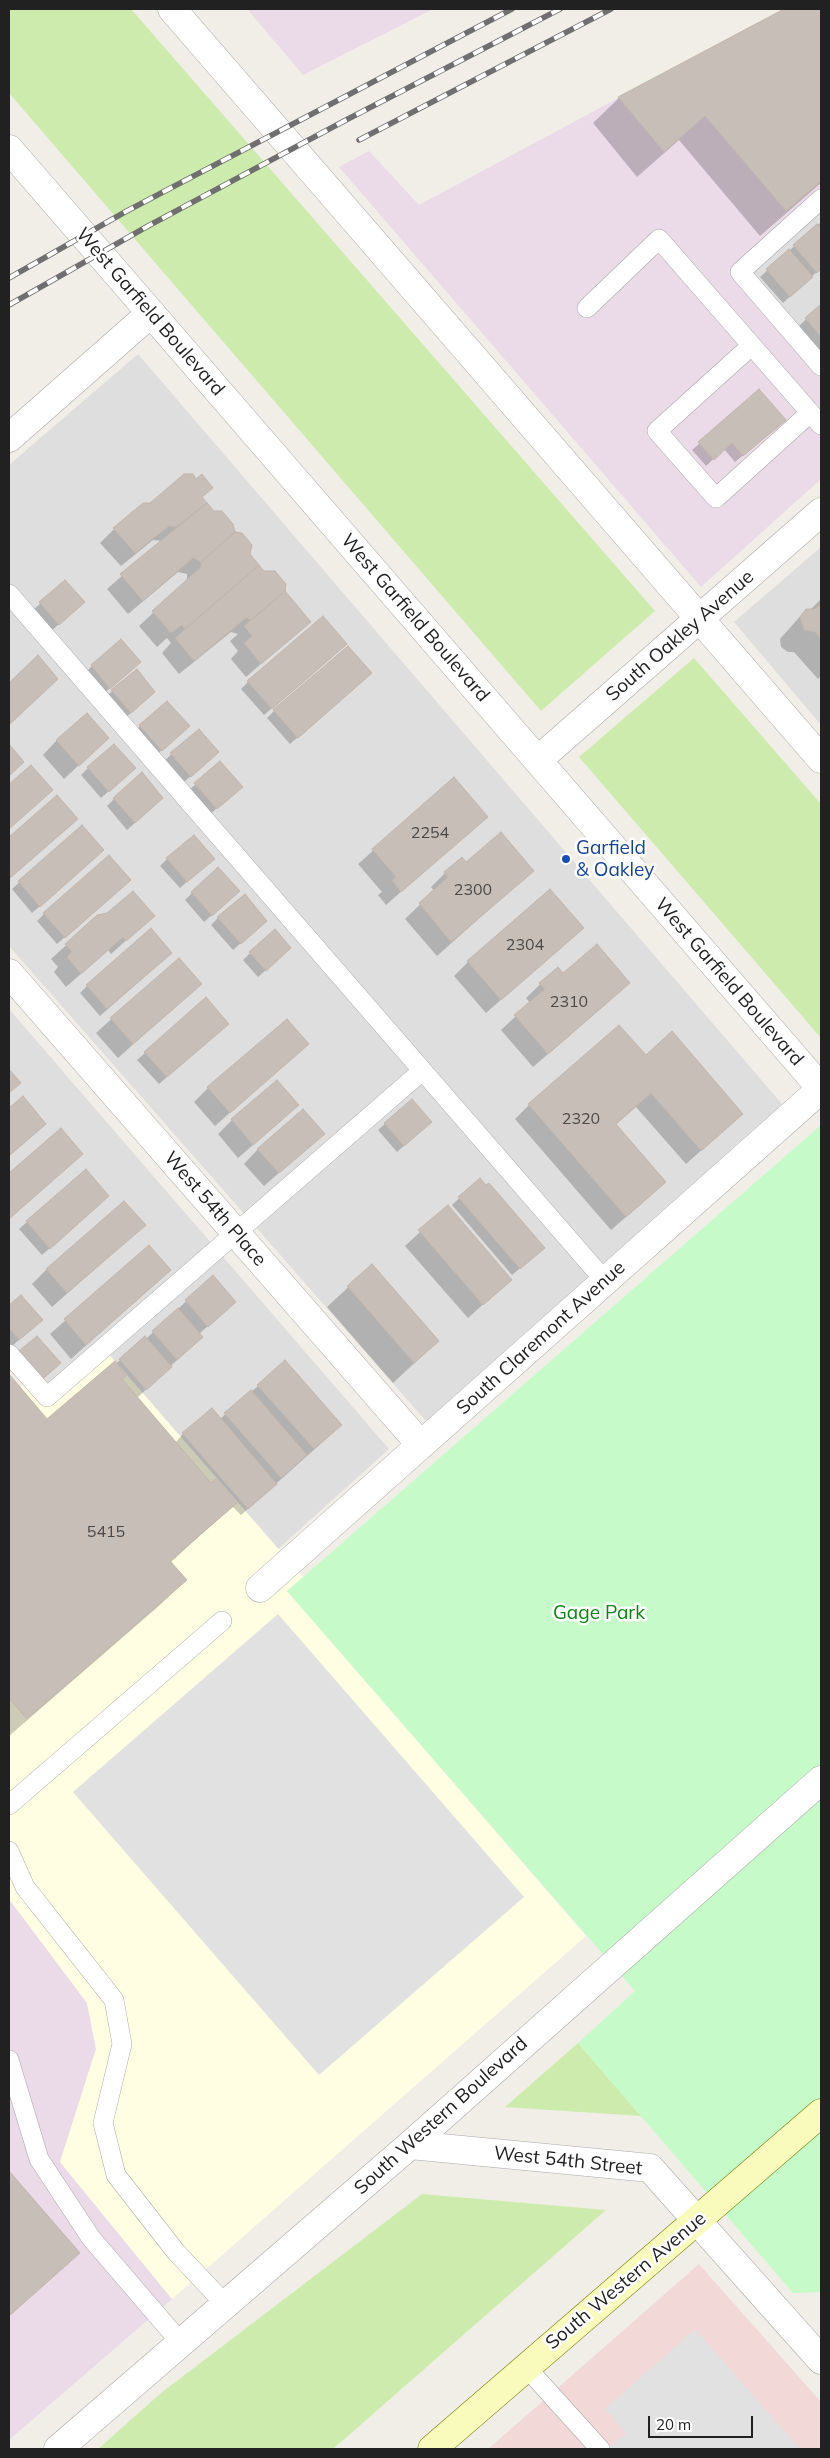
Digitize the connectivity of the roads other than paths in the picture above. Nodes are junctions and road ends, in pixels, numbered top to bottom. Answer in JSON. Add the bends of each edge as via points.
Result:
{"nodes":[{"id":1,"x":172,"y":9,"type":"edge"},
{"id":2,"x":9,"y":149,"type":"edge"},
{"id":3,"x":821,"y":199,"type":"edge"},
{"id":4,"x":587,"y":308,"type":"dead end"},
{"id":5,"x":151,"y":313,"type":"junction"},
{"id":6,"x":751,"y":346,"type":"junction"},
{"id":7,"x":821,"y":366,"type":"edge"},
{"id":8,"x":816,"y":419,"type":"edge"},
{"id":9,"x":9,"y":438,"type":"edge"},
{"id":10,"x":821,"y":512,"type":"edge"},
{"id":11,"x":9,"y":594,"type":"edge"},
{"id":12,"x":700,"y":618,"type":"junction"},
{"id":13,"x":821,"y":759,"type":"edge"},
{"id":14,"x":538,"y":760,"type":"junction"},
{"id":15,"x":9,"y":973,"type":"edge"},
{"id":16,"x":422,"y":1071,"type":"junction"},
{"id":17,"x":821,"y":1088,"type":"edge"},
{"id":18,"x":236,"y":1234,"type":"junction"},
{"id":19,"x":605,"y":1281,"type":"junction"},
{"id":20,"x":9,"y":1354,"type":"edge"},
{"id":21,"x":421,"y":1445,"type":"junction"},
{"id":22,"x":260,"y":1588,"type":"dead end"},
{"id":23,"x":222,"y":1621,"type":"dead end"},
{"id":24,"x":821,"y":1780,"type":"edge"},
{"id":25,"x":9,"y":1805,"type":"edge"},
{"id":26,"x":9,"y":1851,"type":"edge"},
{"id":27,"x":9,"y":2060,"type":"edge"},
{"id":28,"x":821,"y":2113,"type":"edge"},
{"id":29,"x":410,"y":2145,"type":"junction"},
{"id":30,"x":698,"y":2220,"type":"junction"},
{"id":31,"x":226,"y":2305,"type":"junction"},
{"id":32,"x":181,"y":2343,"type":"junction"},
{"id":33,"x":821,"y":2360,"type":"edge"},
{"id":34,"x":526,"y":2366,"type":"junction"},
{"id":35,"x":58,"y":2449,"type":"edge"},
{"id":36,"x":432,"y":2449,"type":"edge"},
{"id":37,"x":600,"y":2449,"type":"edge"}],
"edges":[{"from":1,"to":12,"type":"street"},
{"from":2,"to":5,"type":"street","name":"West Garfield Boulevard"},
{"from":3,"to":7,"type":"lane","via":[[740,272]]},
{"from":4,"to":6,"type":"lane","via":[[659,239]]},
{"from":5,"to":9,"type":"street"},
{"from":5,"to":14,"type":"street","name":"West Garfield Boulevard"},
{"from":6,"to":8,"type":"lane"},
{"from":6,"to":8,"type":"lane","via":[[657,431],[716,498]]},
{"from":10,"to":12,"type":"street","name":"South Oakley Avenue"},
{"from":11,"to":16,"type":"lane"},
{"from":12,"to":13,"type":"street"},
{"from":12,"to":14,"type":"street","name":"South Oakley Avenue"},
{"from":14,"to":17,"type":"street","name":"West Garfield Boulevard"},
{"from":15,"to":18,"type":"street","name":"West 54th Place"},
{"from":16,"to":18,"type":"lane"},
{"from":16,"to":19,"type":"lane"},
{"from":17,"to":19,"type":"street","name":"South Claremont Avenue"},
{"from":18,"to":20,"type":"lane","via":[[46,1397]]},
{"from":18,"to":21,"type":"street","name":"West 54th Place"},
{"from":19,"to":21,"type":"street","name":"South Claremont Avenue"},
{"from":21,"to":22,"type":"street","name":"South Claremont Avenue"},
{"from":23,"to":25,"type":"lane"},
{"from":24,"to":29,"type":"street","name":"South Western Boulevard"},
{"from":26,"to":31,"type":"lane","via":[[25,1887],[114,2000],[122,2044],[103,2123],[116,2175],[176,2252]]},
{"from":27,"to":32,"type":"lane","via":[[40,2159],[92,2238]]},
{"from":28,"to":30,"type":"main road","name":"South Western Avenue"},
{"from":29,"to":30,"type":"street","name":"West 54th Street","via":[[650,2168]]},
{"from":29,"to":31,"type":"street","name":"South Western Boulevard"},
{"from":30,"to":33,"type":"street","name":"West 54th Street"},
{"from":30,"to":34,"type":"main road","name":"South Western Avenue"},
{"from":31,"to":32,"type":"street","name":"South Western Boulevard"},
{"from":32,"to":35,"type":"street","name":"South Western Boulevard"},
{"from":34,"to":36,"type":"main road","name":"South Western Avenue"},
{"from":34,"to":37,"type":"lane"}]}
